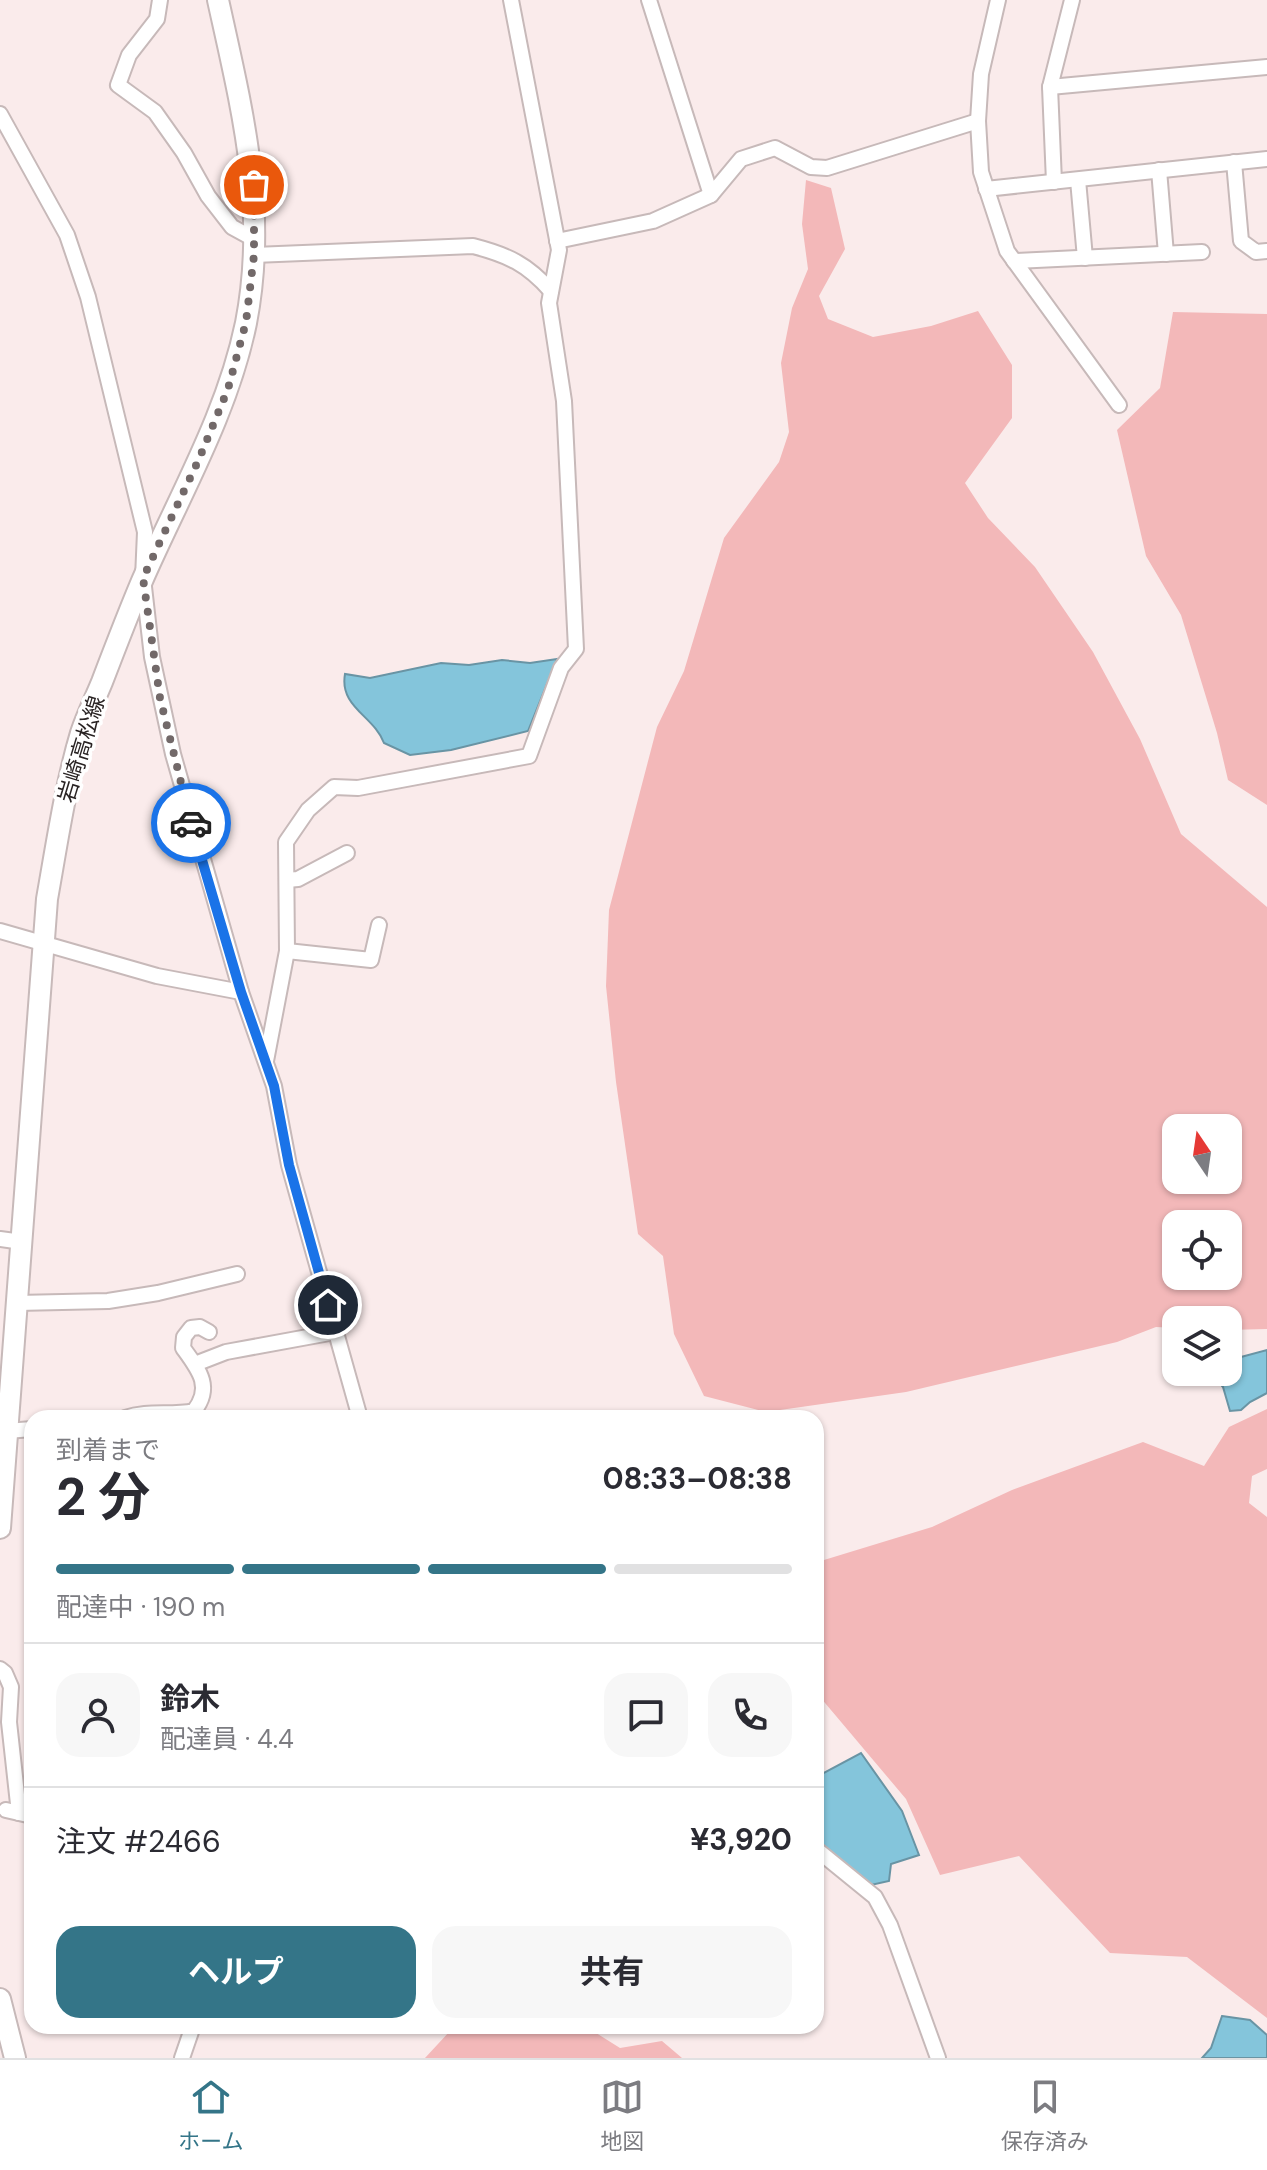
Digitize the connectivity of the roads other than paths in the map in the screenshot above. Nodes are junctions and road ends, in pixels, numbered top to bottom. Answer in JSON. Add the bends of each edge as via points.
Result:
{"nodes":[{"id":1,"x":160,"y":0,"type":"edge"},
{"id":2,"x":218,"y":0,"type":"edge"},
{"id":3,"x":511,"y":0,"type":"edge"},
{"id":4,"x":649,"y":0,"type":"edge"},
{"id":5,"x":998,"y":0,"type":"edge"},
{"id":6,"x":1072,"y":0,"type":"edge"},
{"id":7,"x":1267,"y":67,"type":"edge"},
{"id":8,"x":1050,"y":87,"type":"junction"},
{"id":9,"x":0,"y":114,"type":"edge"},
{"id":10,"x":978,"y":121,"type":"junction"},
{"id":11,"x":1267,"y":159,"type":"edge"},
{"id":12,"x":1234,"y":162,"type":"junction"},
{"id":13,"x":1159,"y":170,"type":"junction"},
{"id":14,"x":1078,"y":180,"type":"junction"},
{"id":15,"x":1054,"y":182,"type":"junction"},
{"id":16,"x":986,"y":189,"type":"junction"},
{"id":17,"x":711,"y":195,"type":"junction"},
{"id":18,"x":557,"y":241,"type":"junction"},
{"id":19,"x":254,"y":247,"type":"junction"},
{"id":20,"x":1267,"y":251,"type":"edge"},
{"id":21,"x":1202,"y":252,"type":"dead end"},
{"id":22,"x":1166,"y":254,"type":"junction"},
{"id":23,"x":1085,"y":258,"type":"junction"},
{"id":24,"x":1014,"y":261,"type":"junction"},
{"id":25,"x":551,"y":291,"type":"junction"},
{"id":26,"x":1119,"y":405,"type":"dead end"},
{"id":27,"x":143,"y":578,"type":"junction"},
{"id":28,"x":347,"y":853,"type":"dead end"},
{"id":29,"x":287,"y":880,"type":"junction"},
{"id":30,"x":379,"y":925,"type":"dead end"},
{"id":31,"x":0,"y":931,"type":"edge"},
{"id":32,"x":44,"y":944,"type":"junction"},
{"id":33,"x":287,"y":951,"type":"junction"},
{"id":34,"x":241,"y":992,"type":"junction"},
{"id":35,"x":266,"y":1061,"type":"junction"},
{"id":36,"x":0,"y":1239,"type":"edge"},
{"id":37,"x":22,"y":1242,"type":"junction"},
{"id":38,"x":237,"y":1274,"type":"dead end"},
{"id":39,"x":17,"y":1303,"type":"junction"},
{"id":40,"x":209,"y":1332,"type":"dead end"},
{"id":41,"x":335,"y":1332,"type":"junction"},
{"id":42,"x":195,"y":1364,"type":"junction"},
{"id":43,"x":195,"y":1410,"type":"edge"},
{"id":44,"x":358,"y":1410,"type":"edge"},
{"id":45,"x":24,"y":1429,"type":"edge"},
{"id":46,"x":4,"y":1430,"type":"edge"},
{"id":47,"x":0,"y":1528,"type":"edge"},
{"id":48,"x":0,"y":1669,"type":"edge"},
{"id":49,"x":19,"y":1813,"type":"edge"},
{"id":50,"x":824,"y":1856,"type":"edge"},
{"id":51,"x":0,"y":1999,"type":"edge"},
{"id":52,"x":190,"y":2034,"type":"edge"},
{"id":53,"x":15,"y":2058,"type":"edge"},
{"id":54,"x":182,"y":2058,"type":"edge"},
{"id":55,"x":938,"y":2058,"type":"edge"}],
"edges":[{"from":1,"to":19,"type":"street","via":[[157,19],[129,55],[118,85],[155,112],[208,196]]},
{"from":2,"to":19,"type":"main road","name":"岩崎高松線","via":[[244,116],[254,185]]},
{"from":3,"to":18,"type":"street"},
{"from":4,"to":17,"type":"street"},
{"from":5,"to":10,"type":"street","via":[[981,74]]},
{"from":6,"to":8,"type":"street"},
{"from":7,"to":8,"type":"street"},
{"from":8,"to":15,"type":"street"},
{"from":9,"to":27,"type":"street","via":[[78,263],[145,532]]},
{"from":10,"to":16,"type":"street"},
{"from":10,"to":17,"type":"street","via":[[827,168],[811,167],[775,148],[741,159]]},
{"from":11,"to":12,"type":"street"},
{"from":12,"to":13,"type":"street"},
{"from":12,"to":20,"type":"street","via":[[1241,241],[1256,252]]},
{"from":13,"to":14,"type":"street"},
{"from":13,"to":22,"type":"street"},
{"from":14,"to":15,"type":"street"},
{"from":14,"to":23,"type":"street"},
{"from":15,"to":16,"type":"street"},
{"from":16,"to":24,"type":"street"},
{"from":17,"to":18,"type":"street","via":[[653,221]]},
{"from":18,"to":25,"type":"street"},
{"from":19,"to":25,"type":"street","via":[[473,246],[533,270]]},
{"from":19,"to":27,"type":"main road","name":"岩崎高松線","via":[[246,322],[228,389]]},
{"from":21,"to":22,"type":"street"},
{"from":22,"to":23,"type":"street"},
{"from":23,"to":24,"type":"street"},
{"from":24,"to":26,"type":"street"},
{"from":25,"to":29,"type":"street","via":[[564,401],[576,649],[561,668],[529,756],[358,788],[334,787],[308,810],[286,842]]},
{"from":27,"to":32,"type":"main road","name":"岩崎高松線","via":[[82,731],[64,801]]},
{"from":27,"to":34,"type":"street","via":[[160,698]]},
{"from":28,"to":29,"type":"street"},
{"from":29,"to":33,"type":"street"},
{"from":30,"to":33,"type":"street","via":[[371,960]]},
{"from":31,"to":32,"type":"street"},
{"from":32,"to":34,"type":"street","via":[[157,976]]},
{"from":32,"to":37,"type":"main road","name":"岩崎高松線"},
{"from":33,"to":35,"type":"street"},
{"from":34,"to":35,"type":"street"},
{"from":35,"to":41,"type":"street"},
{"from":36,"to":37,"type":"street"},
{"from":37,"to":39,"type":"main road","name":"岩崎高松線"},
{"from":38,"to":39,"type":"street","via":[[108,1301]]},
{"from":39,"to":46,"type":"main road","name":"岩崎高松線"},
{"from":40,"to":42,"type":"street","via":[[191,1328],[184,1337],[183,1348]]},
{"from":41,"to":42,"type":"street","via":[[226,1352]]},
{"from":41,"to":44,"type":"street"},
{"from":42,"to":43,"type":"street","via":[[204,1385],[203,1400]]},
{"from":45,"to":46,"type":"street"},
{"from":46,"to":47,"type":"main road","name":"岩崎高松線"},
{"from":48,"to":49,"type":"street","via":[[11,1687],[9,1722]]},
{"from":50,"to":55,"type":"street","via":[[875,1897]]},
{"from":51,"to":53,"type":"main road"},
{"from":52,"to":54,"type":"street"}]}
